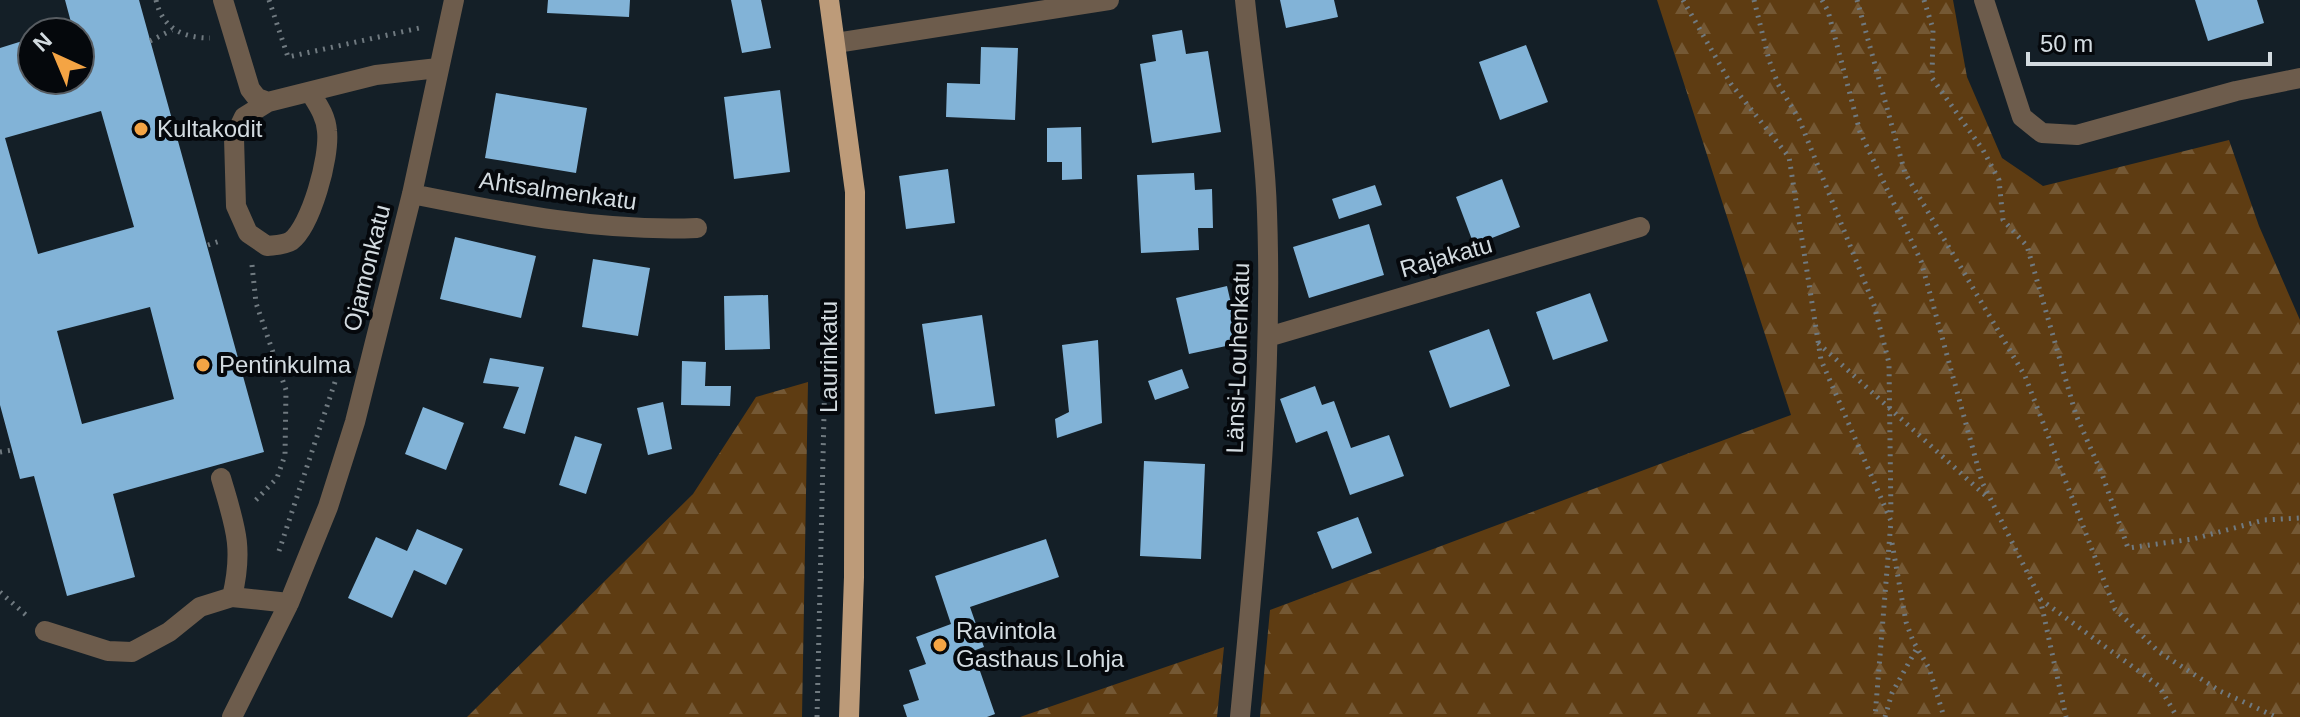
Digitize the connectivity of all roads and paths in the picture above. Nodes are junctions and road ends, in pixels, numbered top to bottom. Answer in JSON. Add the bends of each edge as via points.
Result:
{"nodes":[{"id":1,"x":156,"y":0,"type":"edge"},
{"id":2,"x":223,"y":0,"type":"edge"},
{"id":3,"x":269,"y":0,"type":"edge"},
{"id":4,"x":454,"y":0,"type":"edge"},
{"id":5,"x":829,"y":0,"type":"edge"},
{"id":6,"x":1109,"y":0,"type":"edge"},
{"id":7,"x":1245,"y":0,"type":"edge"},
{"id":8,"x":1683,"y":0,"type":"edge"},
{"id":9,"x":1754,"y":0,"type":"edge"},
{"id":10,"x":1822,"y":0,"type":"edge"},
{"id":11,"x":1857,"y":0,"type":"edge"},
{"id":12,"x":1924,"y":0,"type":"edge"},
{"id":13,"x":1984,"y":0,"type":"edge"},
{"id":14,"x":172,"y":30,"type":"junction"},
{"id":15,"x":235,"y":39,"type":"junction"},
{"id":16,"x":150,"y":41,"type":"dead end"},
{"id":17,"x":836,"y":43,"type":"junction"},
{"id":18,"x":429,"y":69,"type":"junction"},
{"id":19,"x":2300,"y":78,"type":"edge"},
{"id":20,"x":310,"y":92,"type":"junction"},
{"id":21,"x":268,"y":102,"type":"junction"},
{"id":22,"x":412,"y":194,"type":"junction"},
{"id":23,"x":1640,"y":227,"type":"dead end"},
{"id":24,"x":697,"y":228,"type":"dead end"},
{"id":25,"x":248,"y":233,"type":"junction"},
{"id":26,"x":1268,"y":337,"type":"junction"},
{"id":27,"x":1818,"y":342,"type":"junction"},
{"id":28,"x":826,"y":358,"type":"dead end"},
{"id":29,"x":338,"y":374,"type":"dead end"},
{"id":30,"x":1890,"y":408,"type":"junction"},
{"id":31,"x":12,"y":450,"type":"dead end"},
{"id":32,"x":0,"y":452,"type":"edge"},
{"id":33,"x":221,"y":478,"type":"dead end"},
{"id":34,"x":1991,"y":501,"type":"junction"},
{"id":35,"x":2300,"y":518,"type":"edge"},
{"id":36,"x":1891,"y":521,"type":"junction"},
{"id":37,"x":238,"y":537,"type":"junction"},
{"id":38,"x":278,"y":554,"type":"dead end"},
{"id":39,"x":0,"y":592,"type":"edge"},
{"id":40,"x":232,"y":597,"type":"junction"},
{"id":41,"x":2040,"y":598,"type":"junction"},
{"id":42,"x":289,"y":603,"type":"junction"},
{"id":43,"x":45,"y":631,"type":"joint"},
{"id":44,"x":1917,"y":648,"type":"junction"},
{"id":45,"x":232,"y":717,"type":"edge"},
{"id":46,"x":817,"y":717,"type":"edge"},
{"id":47,"x":849,"y":717,"type":"edge"},
{"id":48,"x":1240,"y":717,"type":"edge"},
{"id":49,"x":1875,"y":717,"type":"edge"},
{"id":50,"x":1885,"y":717,"type":"edge"},
{"id":51,"x":1944,"y":717,"type":"edge"},
{"id":52,"x":2066,"y":717,"type":"edge"},
{"id":53,"x":2177,"y":717,"type":"edge"},
{"id":54,"x":2276,"y":717,"type":"edge"}],
"edges":[{"from":1,"to":14,"type":"path"},
{"from":2,"to":15,"type":"street"},
{"from":3,"to":18,"type":"path","via":[[288,57],[430,26]]},
{"from":4,"to":18,"type":"street","name":"Ojamonkatu"},
{"from":5,"to":17,"type":"main road","name":"Laurinkatu"},
{"from":6,"to":17,"type":"street"},
{"from":7,"to":26,"type":"street","name":"Länsi-Louhenkatu","via":[[1267,210]]},
{"from":8,"to":27,"type":"path","via":[[1731,84],[1789,157]]},
{"from":9,"to":30,"type":"path","via":[[1778,84],[1799,119],[1874,305],[1889,363]]},
{"from":10,"to":34,"type":"path","via":[[1860,132],[1921,261]]},
{"from":11,"to":54,"type":"path","via":[[1905,173],[2025,376],[2115,609],[2159,652],[2220,691]]},
{"from":12,"to":35,"type":"path","via":[[1933,29],[1932,78],[1983,150],[1999,180],[2003,220],[2027,246],[2076,415],[2128,548],[2193,539],[2264,520]]},
{"from":13,"to":19,"type":"street","via":[[2022,117],[2042,133],[2077,135]]},
{"from":14,"to":15,"type":"path","via":[[194,38]]},
{"from":14,"to":16,"type":"path"},
{"from":15,"to":21,"type":"street","via":[[250,89]]},
{"from":17,"to":47,"type":"main road","name":"Laurinkatu","via":[[855,192]]},
{"from":18,"to":20,"type":"street","via":[[376,75]]},
{"from":18,"to":22,"type":"street","name":"Ojamonkatu"},
{"from":20,"to":21,"type":"street"},
{"from":20,"to":25,"type":"street","via":[[328,133],[325,162],[303,229],[288,243],[267,246]]},
{"from":21,"to":25,"type":"street","via":[[244,117],[234,138],[236,206]]},
{"from":22,"to":24,"type":"street","name":"Ahtsalmenkatu","via":[[588,225]]},
{"from":22,"to":42,"type":"street","name":"Ojamonkatu","via":[[355,422]]},
{"from":23,"to":26,"type":"street","name":"Rajakatu"},
{"from":25,"to":37,"type":"path","via":[[256,303],[286,390],[286,432],[277,478],[249,508]]},
{"from":26,"to":48,"type":"street","name":"Länsi-Louhenkatu"},
{"from":27,"to":30,"type":"path"},
{"from":27,"to":36,"type":"path","via":[[1821,360]]},
{"from":28,"to":46,"type":"path"},
{"from":29,"to":38,"type":"path"},
{"from":30,"to":34,"type":"path"},
{"from":30,"to":36,"type":"path"},
{"from":31,"to":32,"type":"path"},
{"from":33,"to":37,"type":"street"},
{"from":34,"to":41,"type":"path"},
{"from":36,"to":44,"type":"path","via":[[1906,622]]},
{"from":36,"to":49,"type":"path"},
{"from":37,"to":40,"type":"street"},
{"from":39,"to":43,"type":"path"},
{"from":40,"to":42,"type":"street"},
{"from":40,"to":43,"type":"street","via":[[200,607],[132,652],[108,651]]},
{"from":41,"to":52,"type":"path"},
{"from":41,"to":53,"type":"path","via":[[2159,686]]},
{"from":42,"to":45,"type":"street","name":"Ojamonkatu"},
{"from":44,"to":50,"type":"path"},
{"from":44,"to":51,"type":"path"}]}
